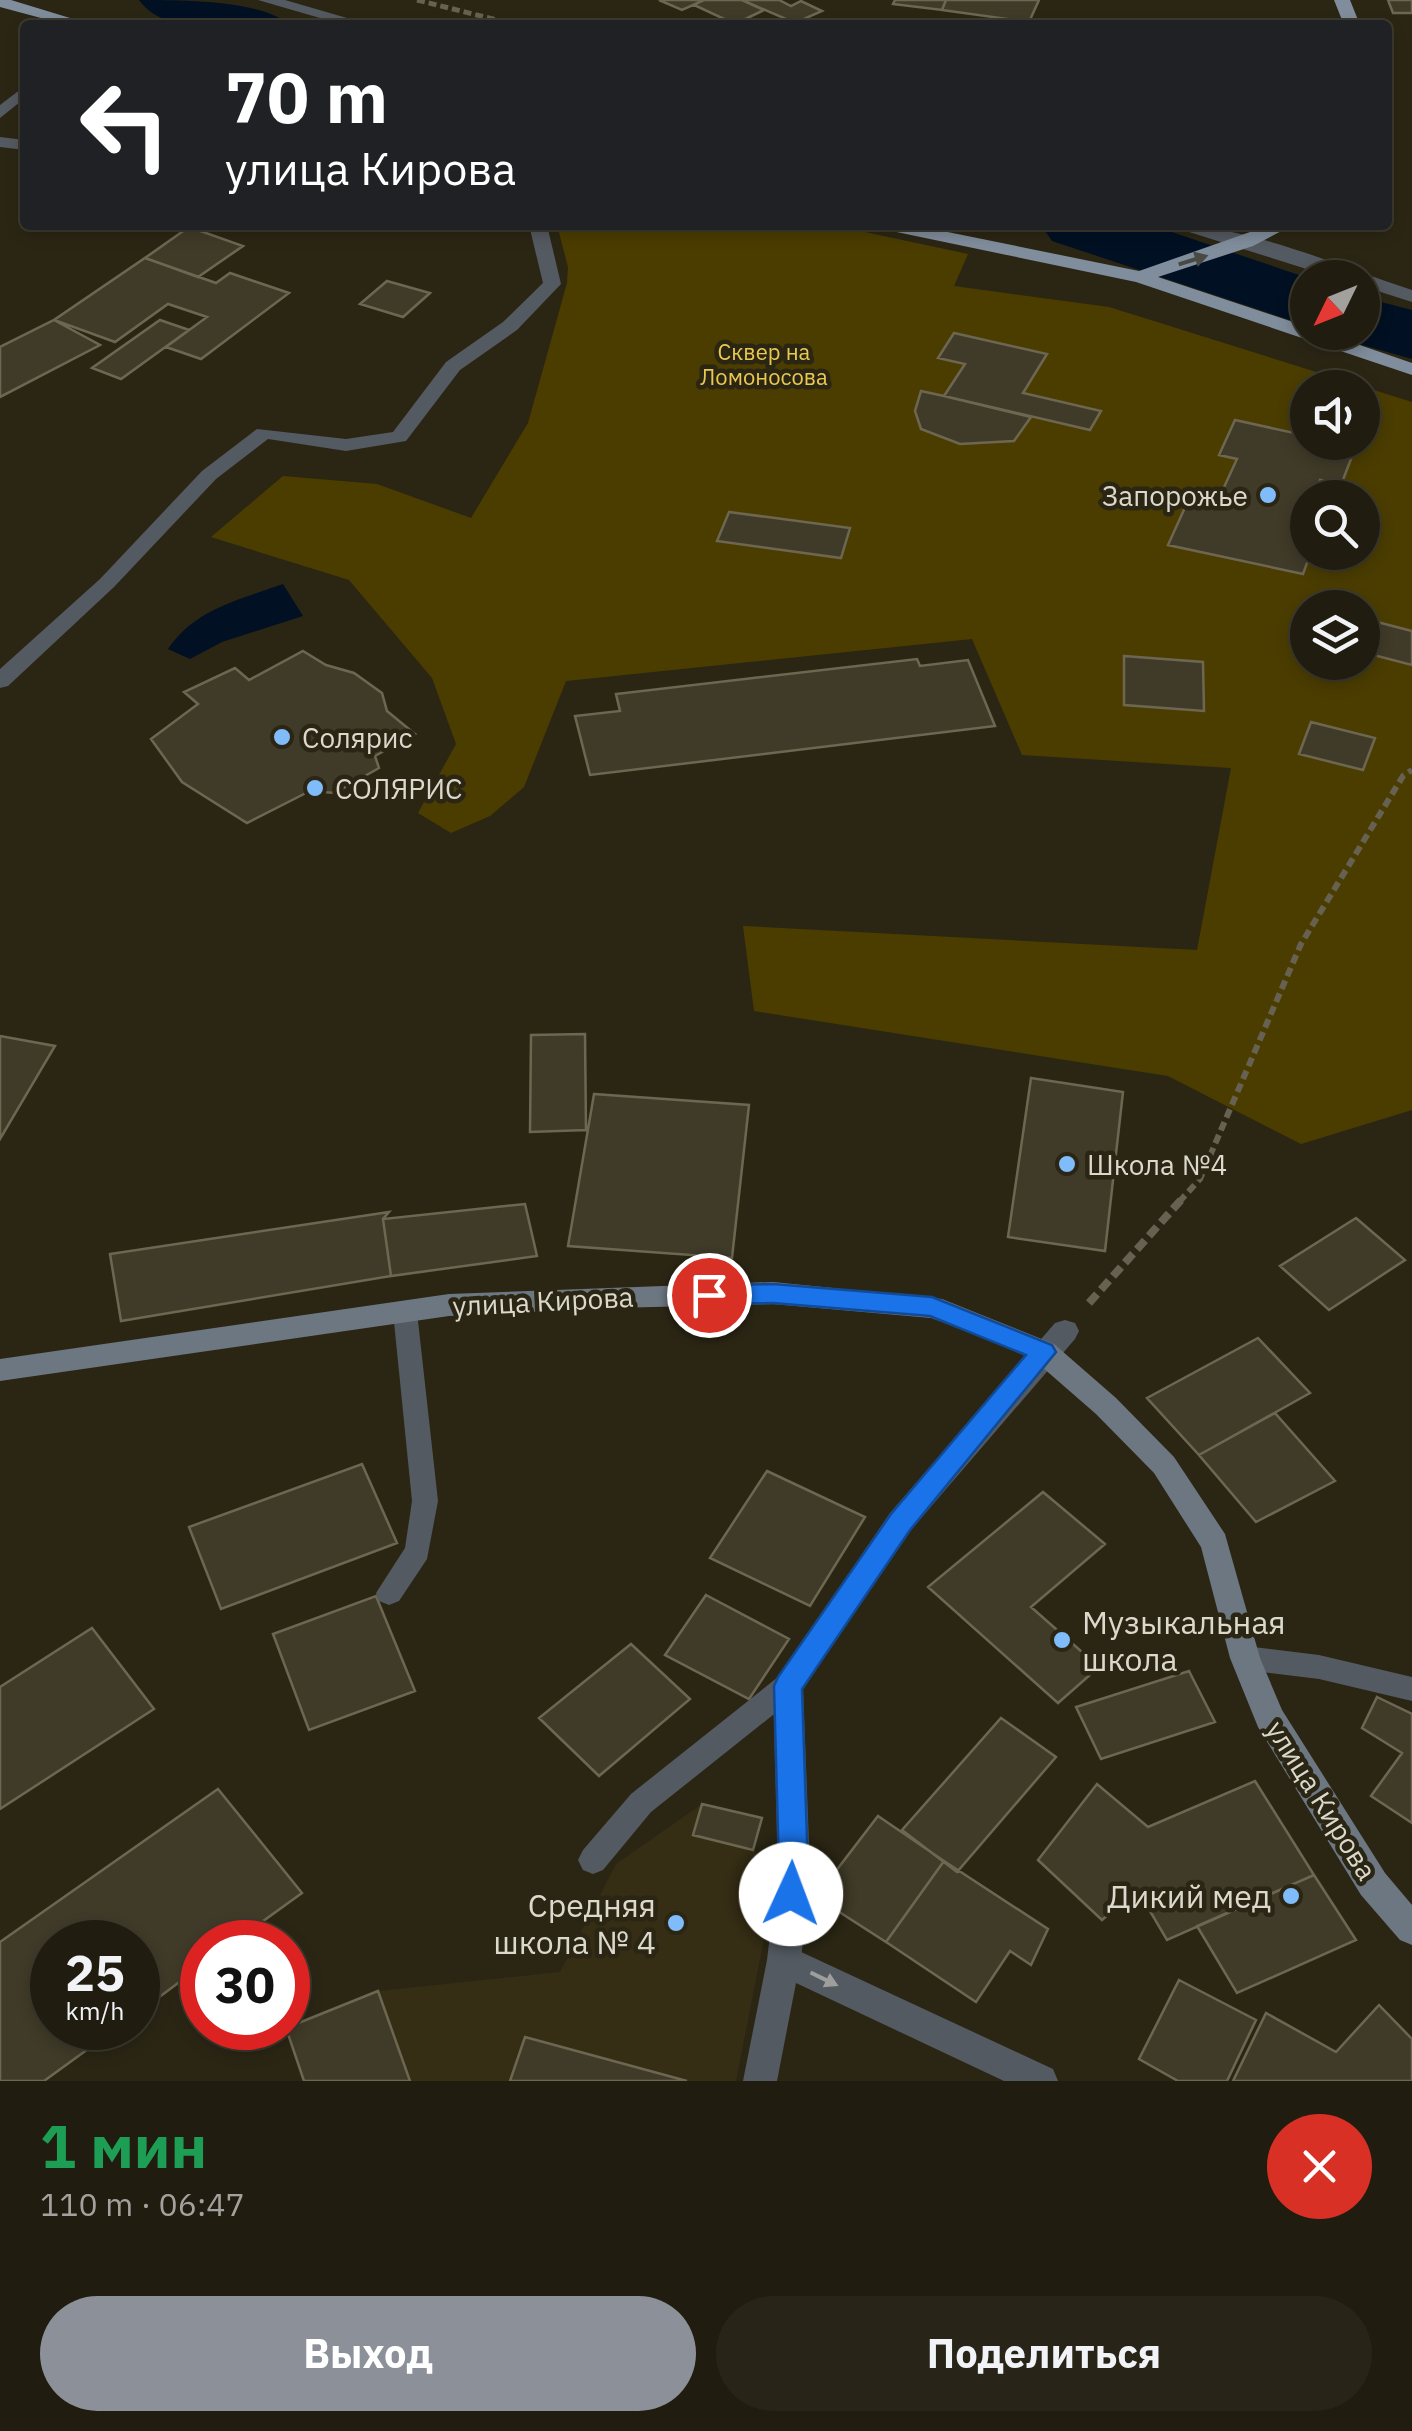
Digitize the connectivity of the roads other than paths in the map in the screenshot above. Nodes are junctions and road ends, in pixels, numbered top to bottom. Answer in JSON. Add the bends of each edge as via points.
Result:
{"nodes":[{"id":1,"x":266,"y":0,"type":"edge"},
{"id":2,"x":0,"y":2,"type":"edge"},
{"id":3,"x":67,"y":20,"type":"edge"},
{"id":4,"x":342,"y":20,"type":"edge"},
{"id":5,"x":20,"y":95,"type":"edge"},
{"id":6,"x":0,"y":113,"type":"edge"},
{"id":7,"x":539,"y":230,"type":"edge"},
{"id":8,"x":910,"y":230,"type":"edge"},
{"id":9,"x":1197,"y":230,"type":"edge"},
{"id":10,"x":1273,"y":230,"type":"edge"},
{"id":11,"x":1247,"y":242,"type":"junction"},
{"id":12,"x":1300,"y":260,"type":"edge"},
{"id":13,"x":1140,"y":277,"type":"junction"},
{"id":14,"x":1380,"y":286,"type":"edge"},
{"id":15,"x":1412,"y":296,"type":"edge"},
{"id":16,"x":1412,"y":370,"type":"edge"},
{"id":17,"x":0,"y":682,"type":"edge"},
{"id":18,"x":405,"y":1312,"type":"junction"},
{"id":19,"x":1054,"y":1341,"type":"junction"},
{"id":20,"x":0,"y":1370,"type":"edge"},
{"id":21,"x":389,"y":1592,"type":"dead end"},
{"id":22,"x":1245,"y":1658,"type":"junction"},
{"id":23,"x":788,"y":1686,"type":"junction"},
{"id":24,"x":1412,"y":1689,"type":"edge"},
{"id":25,"x":593,"y":1860,"type":"dead end"},
{"id":26,"x":1412,"y":1929,"type":"edge"},
{"id":27,"x":784,"y":1960,"type":"junction"},
{"id":28,"x":760,"y":2081,"type":"edge"},
{"id":29,"x":1040,"y":2081,"type":"edge"}],
"edges":[{"from":1,"to":4,"type":"street"},
{"from":2,"to":3,"type":"main road"},
{"from":5,"to":6,"type":"lane"},
{"from":7,"to":17,"type":"street","via":[[552,284],[510,326],[453,366],[399,436],[346,445],[264,434],[209,475]]},
{"from":8,"to":13,"type":"main road"},
{"from":9,"to":11,"type":"street"},
{"from":10,"to":11,"type":"main road"},
{"from":11,"to":12,"type":"street"},
{"from":13,"to":11,"type":"main road","one_way":true},
{"from":13,"to":16,"type":"main road"},
{"from":14,"to":15,"type":"street"},
{"from":18,"to":19,"type":"main road","name":"улица Кирова","via":[[612,1296],[773,1294],[932,1307]]},
{"from":18,"to":20,"type":"main road","name":"улица Кирова"},
{"from":18,"to":21,"type":"lane","via":[[425,1500],[418,1552]]},
{"from":19,"to":22,"type":"main road","name":"улица Кирова","via":[[1164,1465],[1214,1542]]},
{"from":19,"to":23,"type":"street","via":[[900,1522]]},
{"from":22,"to":24,"type":"lane"},
{"from":22,"to":26,"type":"main road","name":"улица Кирова","via":[[1308,1785]]},
{"from":23,"to":25,"type":"lane","via":[[641,1803]]},
{"from":23,"to":27,"type":"street","via":[[794,1869]]},
{"from":27,"to":28,"type":"street"},
{"from":27,"to":29,"type":"street","one_way":true}]}
